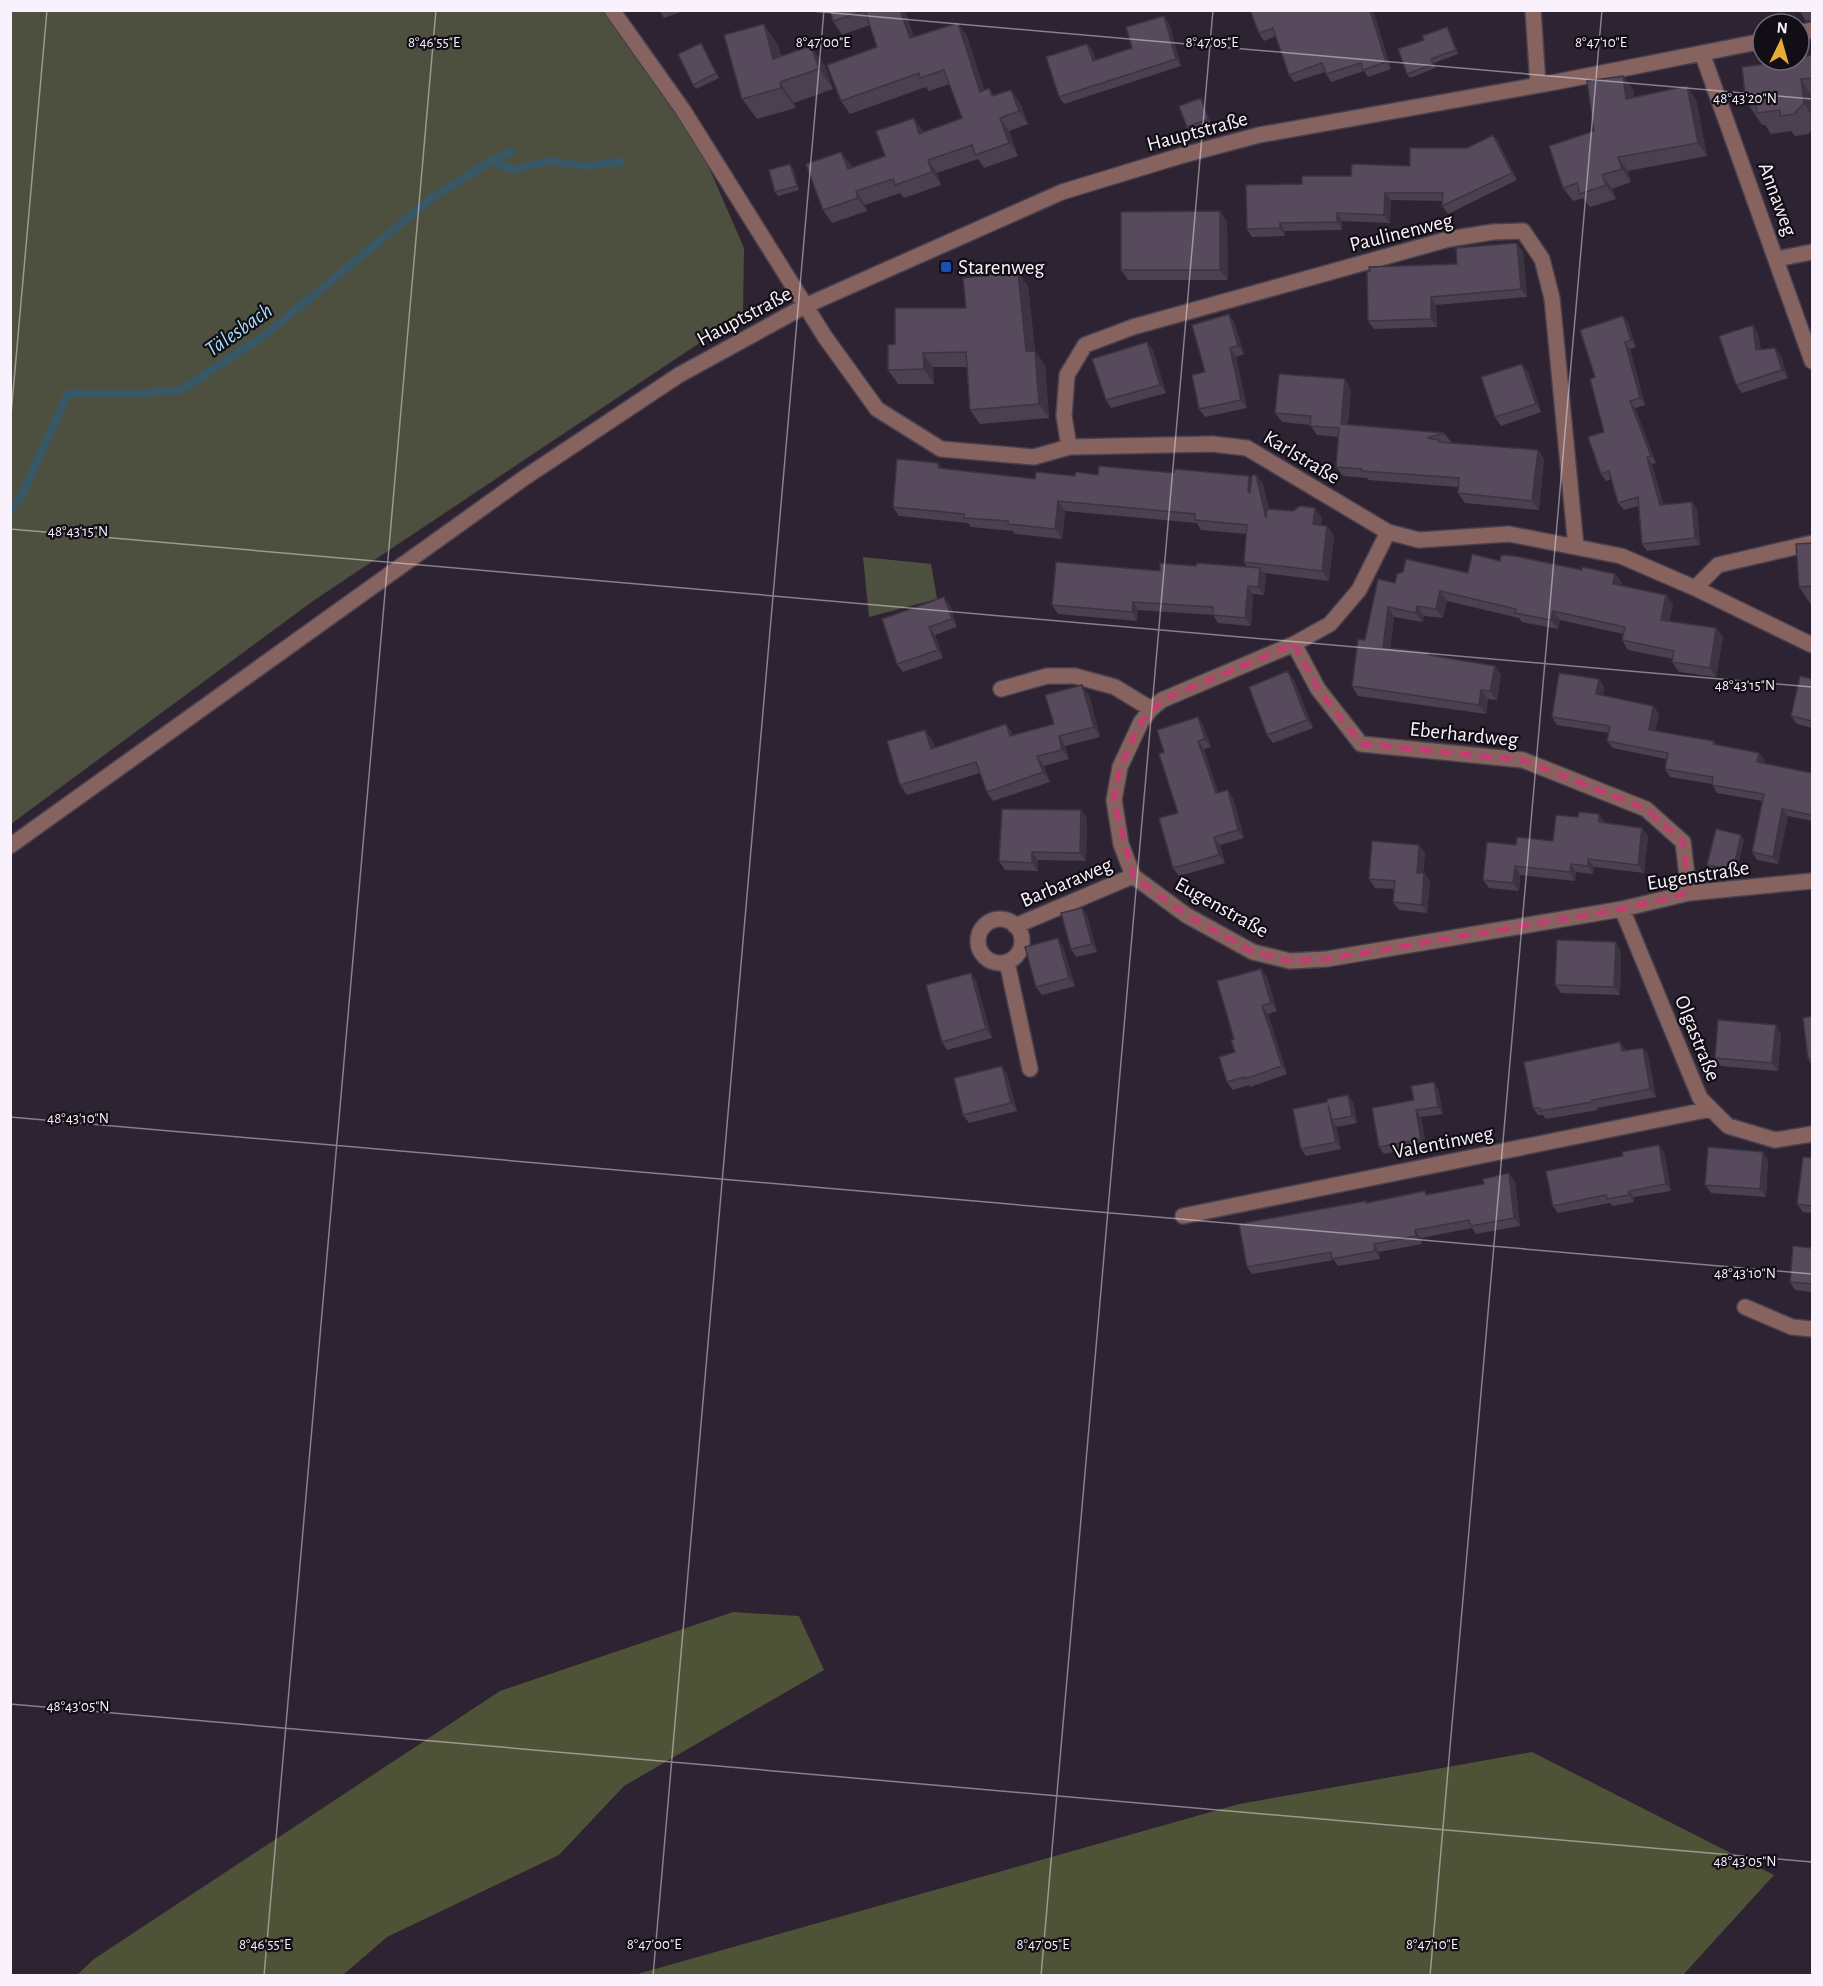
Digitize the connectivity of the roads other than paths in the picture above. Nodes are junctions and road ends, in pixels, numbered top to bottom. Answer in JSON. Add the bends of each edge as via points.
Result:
{"nodes":[{"id":1,"x":612,"y":10,"type":"edge"},
{"id":2,"x":1533,"y":10,"type":"edge"},
{"id":3,"x":1751,"y":43,"type":"edge"},
{"id":4,"x":1702,"y":53,"type":"junction"},
{"id":5,"x":1538,"y":85,"type":"junction"},
{"id":6,"x":1812,"y":252,"type":"edge"},
{"id":7,"x":1777,"y":259,"type":"junction"},
{"id":8,"x":806,"y":306,"type":"junction"},
{"id":9,"x":1812,"y":361,"type":"edge"},
{"id":10,"x":1069,"y":447,"type":"junction"},
{"id":11,"x":1388,"y":532,"type":"junction"},
{"id":12,"x":1812,"y":543,"type":"edge"},
{"id":13,"x":1575,"y":547,"type":"junction"},
{"id":14,"x":1695,"y":588,"type":"junction"},
{"id":15,"x":1293,"y":644,"type":"junction"},
{"id":16,"x":1812,"y":645,"type":"edge"},
{"id":17,"x":1001,"y":689,"type":"dead end"},
{"id":18,"x":1151,"y":709,"type":"junction"},
{"id":19,"x":10,"y":846,"type":"edge"},
{"id":20,"x":1133,"y":876,"type":"junction"},
{"id":21,"x":1812,"y":881,"type":"edge"},
{"id":22,"x":1689,"y":893,"type":"junction"},
{"id":23,"x":1622,"y":909,"type":"junction"},
{"id":24,"x":1016,"y":926,"type":"junction"},
{"id":25,"x":1007,"y":962,"type":"junction"},
{"id":26,"x":1030,"y":1069,"type":"dead end"},
{"id":27,"x":1711,"y":1109,"type":"junction"},
{"id":28,"x":1812,"y":1134,"type":"edge"},
{"id":29,"x":1183,"y":1216,"type":"dead end"},
{"id":30,"x":1745,"y":1307,"type":"dead end"},
{"id":31,"x":1812,"y":1329,"type":"edge"}],
"edges":[{"from":1,"to":8,"type":"street","via":[[683,110]]},
{"from":2,"to":5,"type":"street"},
{"from":3,"to":4,"type":"street","name":"Hauptstraße"},
{"from":4,"to":5,"type":"street","name":"Hauptstraße"},
{"from":4,"to":7,"type":"street","name":"Annaweg"},
{"from":5,"to":8,"type":"street","name":"Hauptstraße","via":[[1259,135],[1062,192]]},
{"from":6,"to":7,"type":"street"},
{"from":7,"to":9,"type":"street","name":"Annaweg"},
{"from":8,"to":10,"type":"street","name":"Karlstraße","via":[[877,409],[941,448],[1034,457]]},
{"from":8,"to":19,"type":"street","name":"Hauptstraße","via":[[679,375],[524,478]]},
{"from":10,"to":11,"type":"street","name":"Karlstraße","via":[[1212,444],[1246,448]]},
{"from":10,"to":13,"type":"street","name":"Paulinenweg","via":[[1064,416],[1067,375],[1085,345],[1133,327],[1449,239],[1523,231],[1542,259],[1552,298]]},
{"from":11,"to":13,"type":"street","name":"Karlstraße","via":[[1419,540],[1509,534]]},
{"from":11,"to":15,"type":"street","via":[[1359,590],[1330,624]]},
{"from":12,"to":14,"type":"street","via":[[1718,565]]},
{"from":13,"to":14,"type":"street","name":"Karlstraße","via":[[1621,556]]},
{"from":14,"to":16,"type":"street","name":"Karlstraße"},
{"from":15,"to":18,"type":"street","via":[[1162,700]]},
{"from":15,"to":22,"type":"street","name":"Eberhardweg","via":[[1318,689],[1361,744],[1523,760],[1646,809],[1683,842]]},
{"from":17,"to":18,"type":"street","via":[[1047,676],[1075,676],[1115,687]]},
{"from":18,"to":20,"type":"street","via":[[1120,767],[1114,800],[1121,844]]},
{"from":20,"to":23,"type":"street","name":"Eugenstraße","via":[[1185,915],[1253,952],[1290,961],[1327,959]]},
{"from":20,"to":24,"type":"street","name":"Barbaraweg"},
{"from":21,"to":22,"type":"street","name":"Eugenstraße"},
{"from":22,"to":23,"type":"street","name":"Eugenstraße"},
{"from":23,"to":27,"type":"street","name":"Olgastraße","via":[[1700,1098]]},
{"from":24,"to":25,"type":"street","name":"Barbaraweg","via":[[1021,946]]},
{"from":24,"to":25,"type":"street","name":"Barbaraweg","via":[[996,920],[979,933],[981,953],[993,962]]},
{"from":25,"to":26,"type":"street"},
{"from":27,"to":28,"type":"street","name":"Olgastraße","via":[[1728,1126],[1775,1140]]},
{"from":27,"to":29,"type":"street","name":"Valentinweg"},
{"from":30,"to":31,"type":"street","via":[[1792,1327]]}]}
